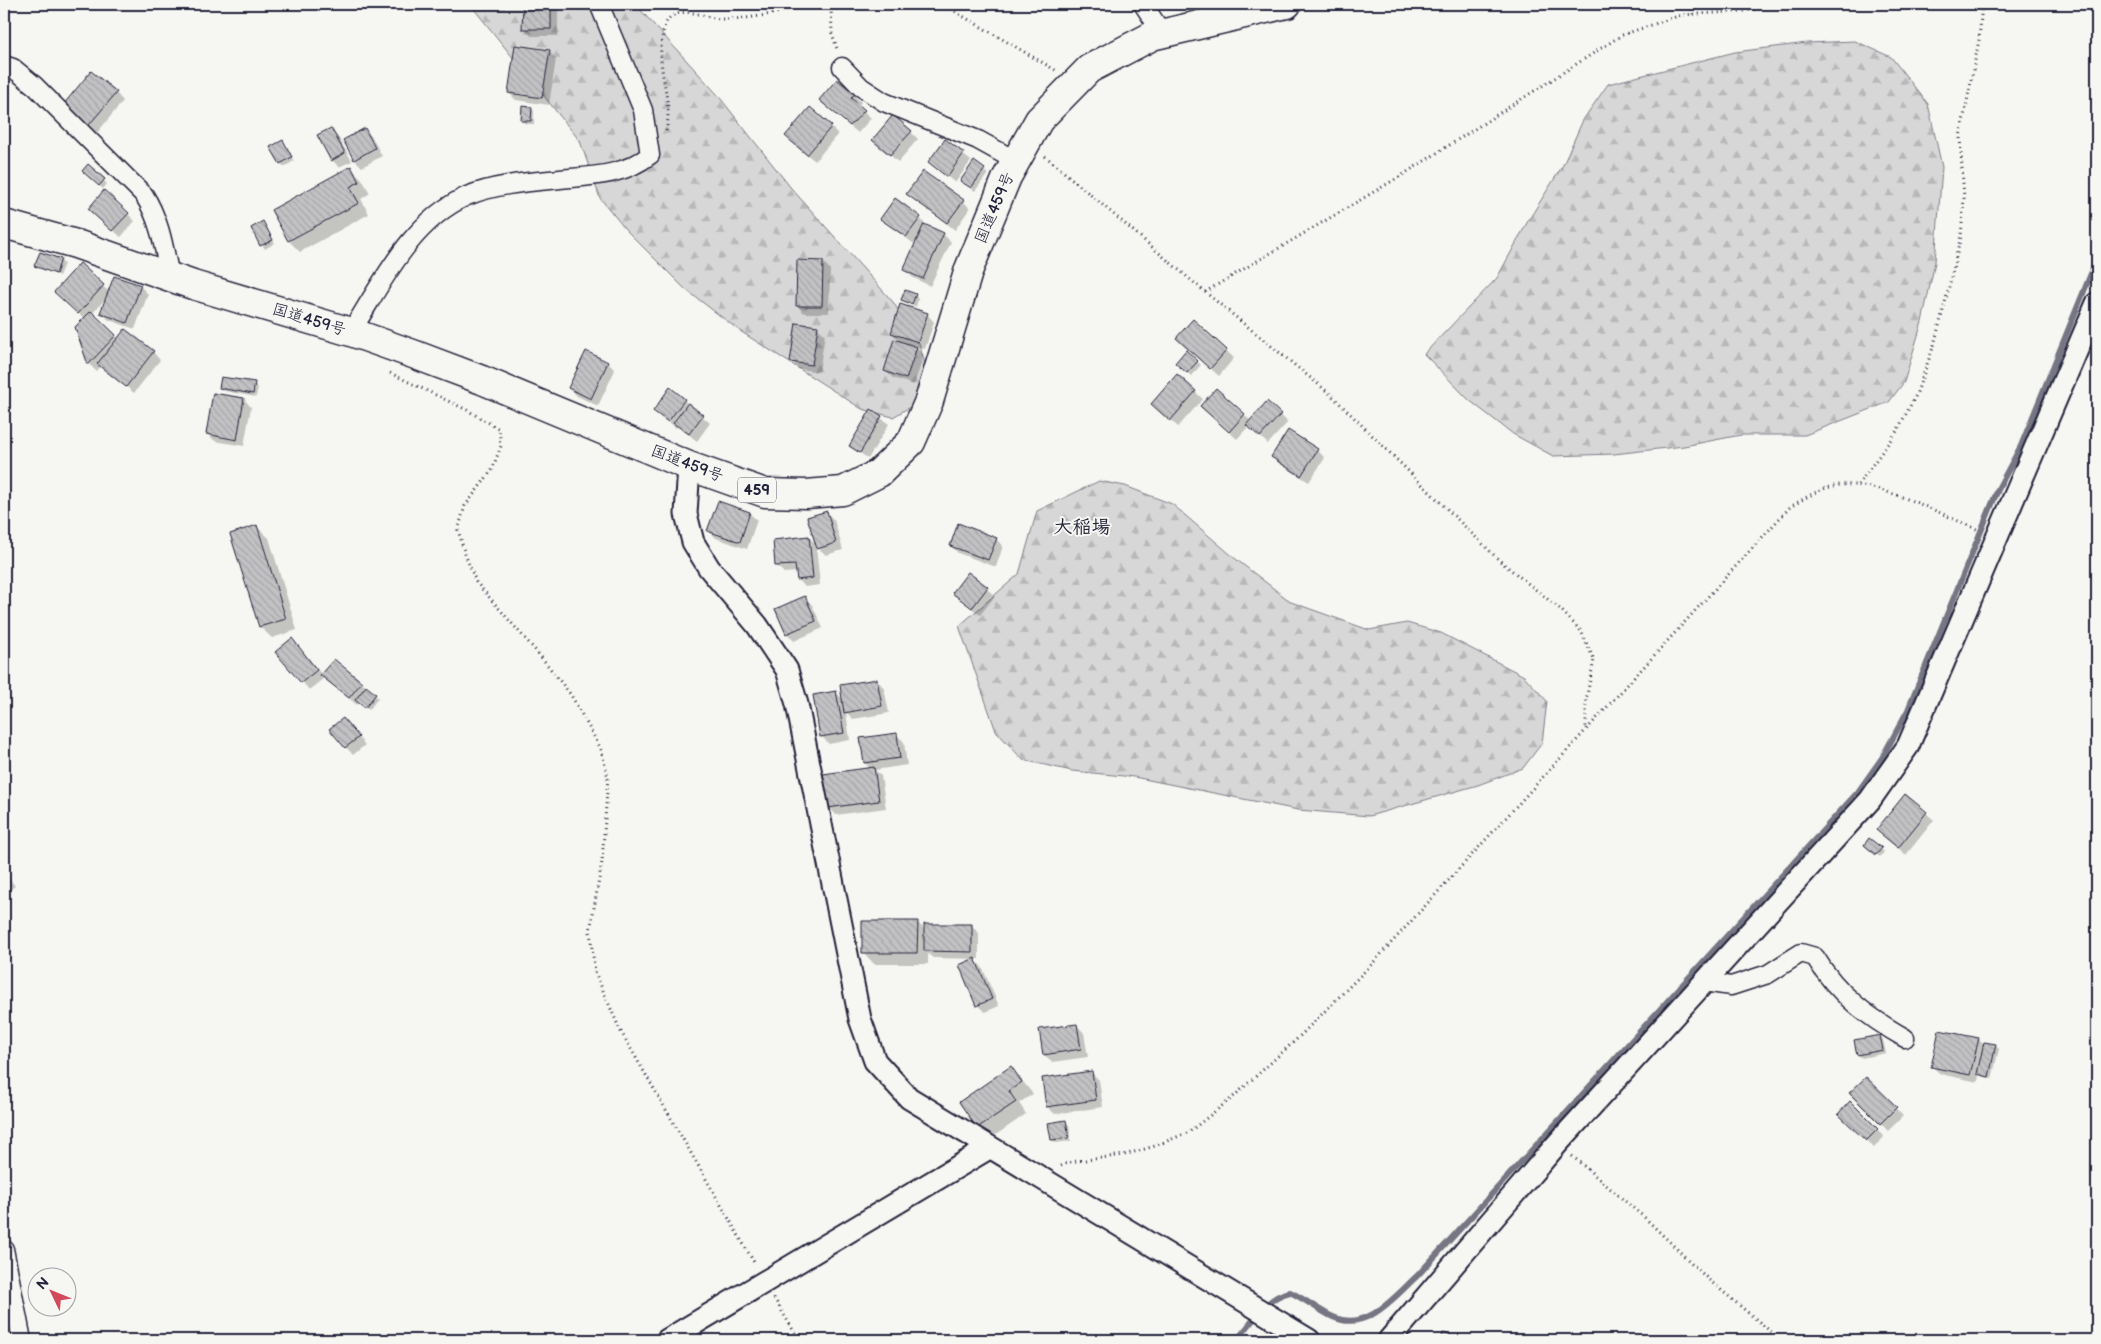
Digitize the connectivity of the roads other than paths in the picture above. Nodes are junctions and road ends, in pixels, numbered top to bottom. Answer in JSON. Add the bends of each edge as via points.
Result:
{"nodes":[{"id":1,"x":599,"y":4,"type":"edge"},
{"id":2,"x":1143,"y":4,"type":"edge"},
{"id":3,"x":1287,"y":4,"type":"edge"},
{"id":4,"x":1162,"y":33,"type":"junction"},
{"id":5,"x":4,"y":65,"type":"edge"},
{"id":6,"x":842,"y":67,"type":"road end"},
{"id":7,"x":1021,"y":151,"type":"junction"},
{"id":8,"x":4,"y":224,"type":"edge"},
{"id":9,"x":170,"y":277,"type":"junction"},
{"id":10,"x":2097,"y":303,"type":"edge"},
{"id":11,"x":351,"y":332,"type":"junction"},
{"id":12,"x":689,"y":466,"type":"junction"},
{"id":13,"x":1704,"y":982,"type":"junction"},
{"id":14,"x":1905,"y":1038,"type":"dead end"},
{"id":15,"x":989,"y":1148,"type":"junction"},
{"id":16,"x":4,"y":1249,"type":"edge"},
{"id":17,"x":22,"y":1340,"type":"edge"},
{"id":18,"x":667,"y":1340,"type":"edge"},
{"id":19,"x":1309,"y":1340,"type":"edge"},
{"id":20,"x":1390,"y":1340,"type":"edge"}],
"edges":[{"from":1,"to":11,"type":"street","via":[[643,110],[650,156],[637,166],[606,176],[516,184],[468,196],[438,213],[395,262]]},
{"from":2,"to":4,"type":"street"},
{"from":3,"to":4,"type":"highway","name":"国道459号","number":"459"},
{"from":4,"to":7,"type":"highway","name":"国道459号","number":"459","via":[[1089,69],[1039,120]]},
{"from":5,"to":9,"type":"street","via":[[14,68],[35,86],[144,195],[152,207],[162,236]]},
{"from":6,"to":7,"type":"street","via":[[860,87],[884,102],[978,140]]},
{"from":7,"to":12,"type":"highway","name":"国道459号","number":"459","via":[[969,269],[929,401],[911,442],[879,473],[843,491],[765,493]]},
{"from":8,"to":9,"type":"highway","name":"国道459号","number":"459","via":[[76,244]]},
{"from":9,"to":11,"type":"highway","name":"国道459号","number":"459"},
{"from":10,"to":13,"type":"street","via":[[1908,746],[1870,800]]},
{"from":11,"to":12,"type":"highway","name":"国道459号","number":"459","via":[[482,380]]},
{"from":12,"to":15,"type":"street","via":[[686,514],[693,542],[708,568],[757,624],[787,670],[797,704],[860,1019],[875,1061],[909,1098]]},
{"from":13,"to":14,"type":"street","via":[[1731,986],[1768,974],[1801,953],[1815,957],[1828,978],[1869,1017]]},
{"from":13,"to":20,"type":"street","via":[[1558,1144]]},
{"from":15,"to":18,"type":"street"},
{"from":15,"to":19,"type":"street"},
{"from":16,"to":17,"type":"street"}]}
